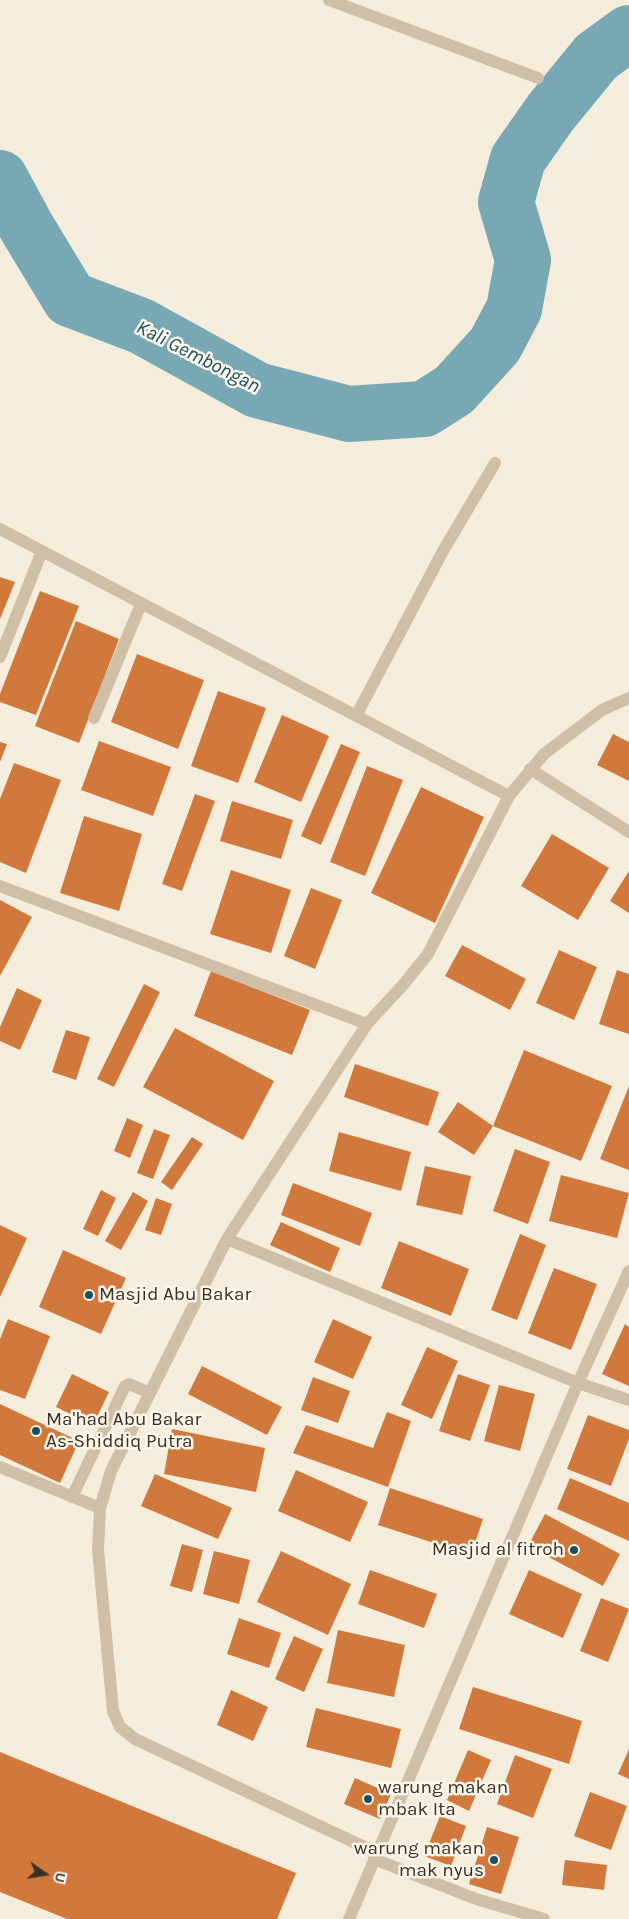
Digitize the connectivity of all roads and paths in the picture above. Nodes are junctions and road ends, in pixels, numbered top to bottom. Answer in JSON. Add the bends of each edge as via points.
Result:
{"nodes":[{"id":1,"x":329,"y":0,"type":"edge"},
{"id":2,"x":538,"y":78,"type":"dead end"},
{"id":3,"x":495,"y":463,"type":"dead end"},
{"id":4,"x":0,"y":529,"type":"edge"},
{"id":5,"x":42,"y":551,"type":"junction"},
{"id":6,"x":141,"y":604,"type":"junction"},
{"id":7,"x":0,"y":657,"type":"edge"},
{"id":8,"x":629,"y":698,"type":"edge"},
{"id":9,"x":356,"y":716,"type":"junction"},
{"id":10,"x":94,"y":718,"type":"dead end"},
{"id":11,"x":530,"y":769,"type":"junction"},
{"id":12,"x":509,"y":796,"type":"junction"},
{"id":13,"x":629,"y":832,"type":"edge"},
{"id":14,"x":0,"y":886,"type":"edge"},
{"id":15,"x":367,"y":1024,"type":"junction"},
{"id":16,"x":227,"y":1238,"type":"junction"},
{"id":17,"x":629,"y":1271,"type":"edge"},
{"id":18,"x":578,"y":1383,"type":"junction"},
{"id":19,"x":150,"y":1393,"type":"junction"},
{"id":20,"x":629,"y":1400,"type":"edge"},
{"id":21,"x":0,"y":1468,"type":"edge"},
{"id":22,"x":72,"y":1497,"type":"junction"},
{"id":23,"x":100,"y":1508,"type":"junction"},
{"id":24,"x":376,"y":1856,"type":"junction"},
{"id":25,"x":349,"y":1919,"type":"edge"},
{"id":26,"x":544,"y":1919,"type":"edge"}],
"edges":[{"from":1,"to":2,"type":"street"},
{"from":3,"to":9,"type":"street","via":[[443,550]]},
{"from":4,"to":5,"type":"street"},
{"from":5,"to":6,"type":"street"},
{"from":5,"to":7,"type":"street"},
{"from":6,"to":9,"type":"street"},
{"from":6,"to":10,"type":"street"},
{"from":8,"to":11,"type":"street","via":[[587,720]]},
{"from":9,"to":12,"type":"street"},
{"from":11,"to":12,"type":"street"},
{"from":11,"to":13,"type":"street"},
{"from":12,"to":15,"type":"street","via":[[428,954]]},
{"from":14,"to":15,"type":"street"},
{"from":15,"to":16,"type":"street"},
{"from":16,"to":18,"type":"street"},
{"from":16,"to":19,"type":"street"},
{"from":17,"to":18,"type":"street"},
{"from":18,"to":20,"type":"street"},
{"from":18,"to":24,"type":"street"},
{"from":19,"to":22,"type":"street","via":[[134,1385],[125,1386]]},
{"from":19,"to":23,"type":"street","via":[[112,1471]]},
{"from":21,"to":22,"type":"street"},
{"from":22,"to":23,"type":"street"},
{"from":23,"to":24,"type":"street","via":[[98,1550],[113,1711],[120,1727],[135,1739]]},
{"from":24,"to":25,"type":"street"},
{"from":24,"to":26,"type":"street","via":[[476,1900]]}]}
